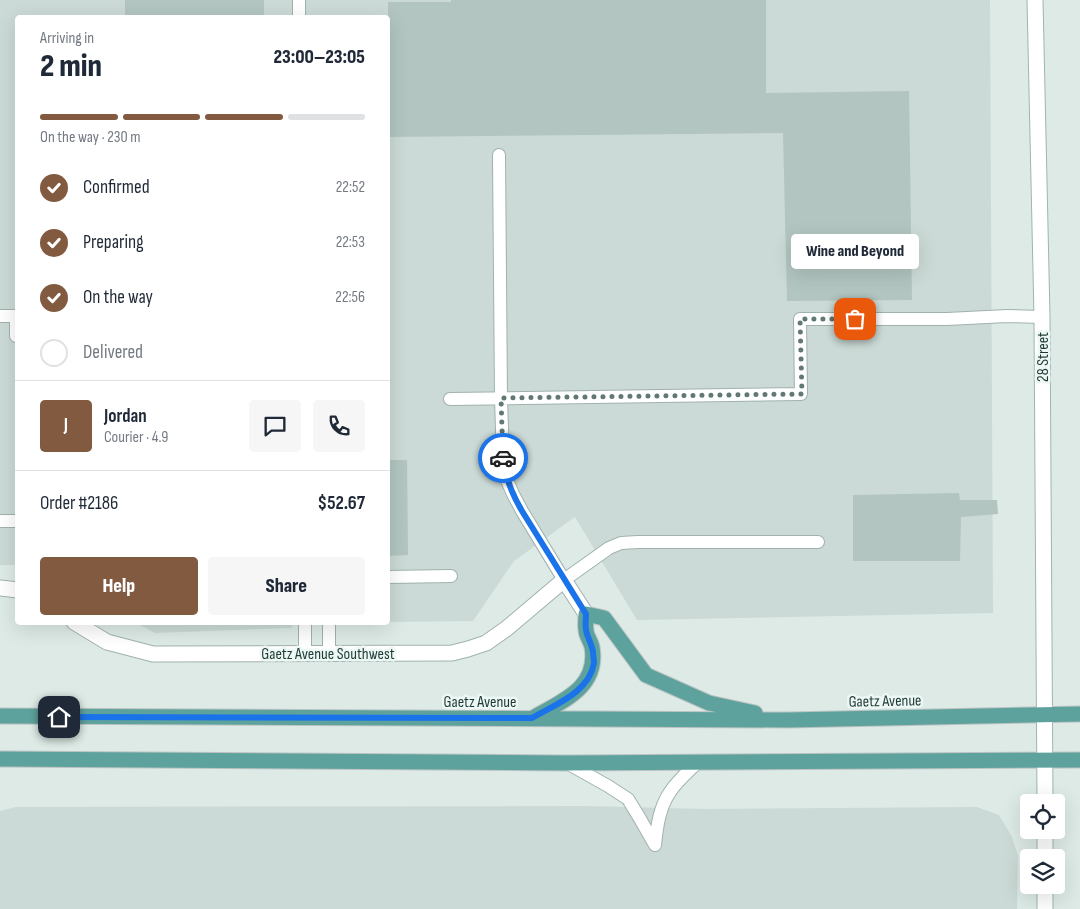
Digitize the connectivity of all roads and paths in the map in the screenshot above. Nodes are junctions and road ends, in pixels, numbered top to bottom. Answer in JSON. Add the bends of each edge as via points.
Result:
{"nodes":[{"id":1,"x":298,"y":0,"type":"edge"},
{"id":2,"x":1035,"y":0,"type":"edge"},
{"id":3,"x":299,"y":15,"type":"edge"},
{"id":4,"x":499,"y":155,"type":"dead end"},
{"id":5,"x":0,"y":316,"type":"edge"},
{"id":6,"x":15,"y":316,"type":"edge"},
{"id":7,"x":1042,"y":316,"type":"junction"},
{"id":8,"x":501,"y":398,"type":"junction"},
{"id":9,"x":450,"y":399,"type":"dead end"},
{"id":10,"x":0,"y":521,"type":"edge"},
{"id":11,"x":15,"y":521,"type":"edge"},
{"id":12,"x":818,"y":542,"type":"dead end"},
{"id":13,"x":451,"y":576,"type":"dead end"},
{"id":14,"x":390,"y":577,"type":"edge"},
{"id":15,"x":564,"y":580,"type":"junction"},
{"id":16,"x":0,"y":588,"type":"edge"},
{"id":17,"x":15,"y":590,"type":"edge"},
{"id":18,"x":586,"y":614,"type":"junction"},
{"id":19,"x":79,"y":625,"type":"edge"},
{"id":20,"x":305,"y":625,"type":"edge"},
{"id":21,"x":329,"y":625,"type":"edge"},
{"id":22,"x":329,"y":653,"type":"junction"},
{"id":23,"x":305,"y":654,"type":"junction"},
{"id":24,"x":1080,"y":714,"type":"edge"},
{"id":25,"x":1044,"y":715,"type":"junction"},
{"id":26,"x":0,"y":716,"type":"edge"},
{"id":27,"x":532,"y":718,"type":"junction"},
{"id":28,"x":788,"y":720,"type":"junction"},
{"id":29,"x":0,"y":759,"type":"edge"},
{"id":30,"x":1045,"y":760,"type":"junction"},
{"id":31,"x":1080,"y":760,"type":"edge"},
{"id":32,"x":567,"y":763,"type":"junction"},
{"id":33,"x":697,"y":763,"type":"junction"},
{"id":34,"x":1044,"y":794,"type":"edge"},
{"id":35,"x":1044,"y":894,"type":"edge"},
{"id":36,"x":1045,"y":909,"type":"edge"}],
"edges":[{"from":1,"to":3,"type":"lane"},
{"from":2,"to":7,"type":"street","name":"28 Street"},
{"from":4,"to":8,"type":"lane"},
{"from":5,"to":6,"type":"lane"},
{"from":7,"to":8,"type":"lane","via":[[800,319],[802,394]]},
{"from":7,"to":25,"type":"street","name":"28 Street"},
{"from":8,"to":9,"type":"lane"},
{"from":8,"to":15,"type":"lane","via":[[506,478]]},
{"from":10,"to":11,"type":"lane"},
{"from":12,"to":15,"type":"lane","via":[[621,543]]},
{"from":13,"to":14,"type":"lane"},
{"from":15,"to":18,"type":"street"},
{"from":15,"to":22,"type":"street","name":"Gaetz Avenue Southwest","via":[[506,629],[486,643],[468,649],[452,653]]},
{"from":16,"to":17,"type":"street"},
{"from":18,"to":27,"type":"main road","via":[[586,631],[594,663],[590,676],[574,694]]},
{"from":18,"to":28,"type":"main road","via":[[604,618],[646,675],[709,703]]},
{"from":19,"to":23,"type":"street","name":"Gaetz Avenue Southwest","via":[[107,642],[153,654]]},
{"from":20,"to":23,"type":"lane"},
{"from":21,"to":22,"type":"lane"},
{"from":22,"to":23,"type":"street","name":"Gaetz Avenue Southwest"},
{"from":24,"to":25,"type":"main road","name":"Gaetz Avenue"},
{"from":25,"to":28,"type":"main road","name":"Gaetz Avenue"},
{"from":25,"to":30,"type":"street","name":"28 Street"},
{"from":26,"to":27,"type":"main road","name":"Gaetz Avenue"},
{"from":27,"to":28,"type":"main road","name":"Gaetz Avenue"},
{"from":29,"to":32,"type":"main road"},
{"from":30,"to":31,"type":"main road"},
{"from":30,"to":33,"type":"main road"},
{"from":30,"to":34,"type":"street","name":"28 Street"},
{"from":32,"to":33,"type":"main road"},
{"from":32,"to":33,"type":"lane","via":[[628,799],[655,846],[658,821],[670,791]]},
{"from":35,"to":36,"type":"street"}]}
